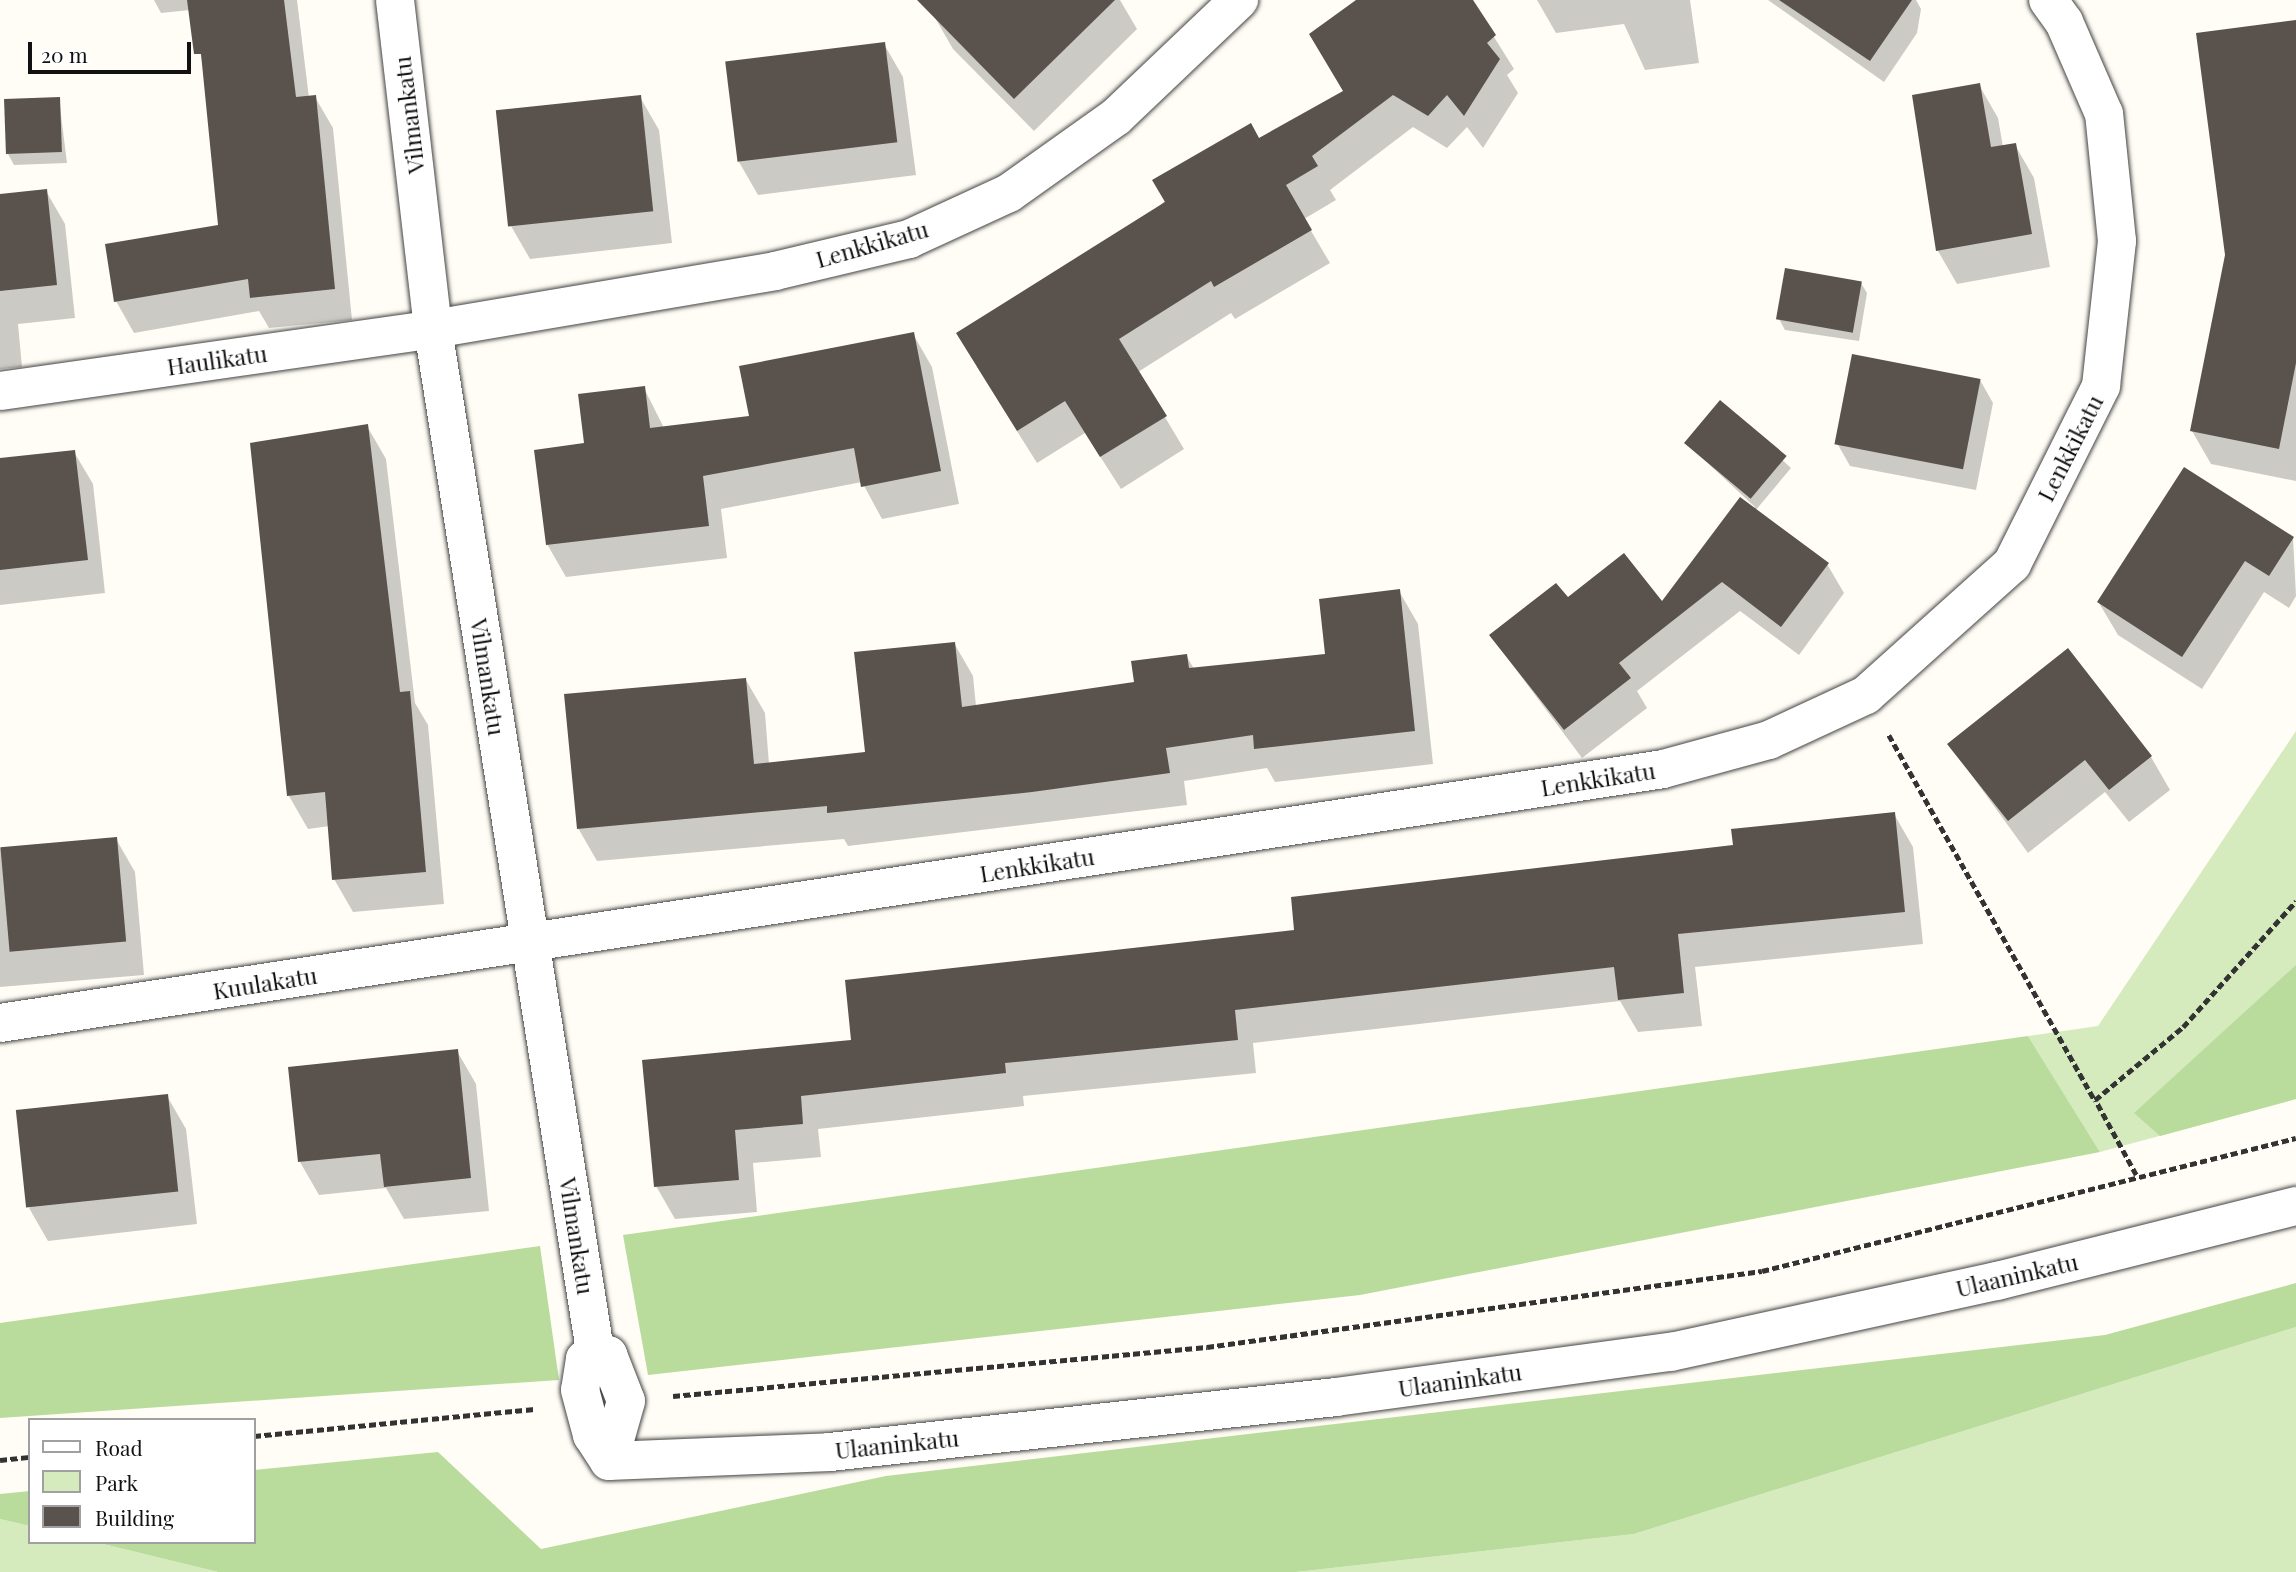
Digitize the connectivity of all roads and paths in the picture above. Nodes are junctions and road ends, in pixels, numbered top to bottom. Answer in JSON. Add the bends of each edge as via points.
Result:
{"nodes":[{"id":1,"x":396,"y":0,"type":"edge"},
{"id":2,"x":1239,"y":0,"type":"edge"},
{"id":3,"x":2048,"y":0,"type":"edge"},
{"id":4,"x":433,"y":329,"type":"junction"},
{"id":5,"x":0,"y":391,"type":"edge"},
{"id":6,"x":1866,"y":695,"type":"junction"},
{"id":7,"x":2296,"y":901,"type":"edge"},
{"id":8,"x":531,"y":943,"type":"junction"},
{"id":9,"x":0,"y":1023,"type":"edge"},
{"id":10,"x":2095,"y":1100,"type":"junction"},
{"id":11,"x":2296,"y":1138,"type":"edge"},
{"id":12,"x":2136,"y":1175,"type":"junction"},
{"id":13,"x":2296,"y":1206,"type":"edge"},
{"id":14,"x":595,"y":1351,"type":"junction"},
{"id":15,"x":626,"y":1401,"type":"junction"},
{"id":16,"x":582,"y":1404,"type":"junction"},
{"id":17,"x":256,"y":1436,"type":"edge"},
{"id":18,"x":28,"y":1457,"type":"edge"},
{"id":19,"x":0,"y":1460,"type":"edge"},
{"id":20,"x":609,"y":1461,"type":"junction"}],
"edges":[{"from":1,"to":4,"type":"street","name":"Vilmankatu"},
{"from":2,"to":4,"type":"street","name":"Lenkkikatu","via":[[1116,117],[1009,193],[908,239],[775,271]]},
{"from":3,"to":6,"type":"street","name":"Lenkkikatu","via":[[2064,22],[2104,114],[2117,241],[2101,386],[2012,564]]},
{"from":4,"to":5,"type":"street","name":"Haulikatu"},
{"from":4,"to":8,"type":"street","name":"Vilmankatu"},
{"from":6,"to":8,"type":"street","name":"Lenkkikatu","via":[[1769,740],[1663,769]]},
{"from":6,"to":10,"type":"path"},
{"from":7,"to":10,"type":"path","via":[[2183,1027]]},
{"from":8,"to":9,"type":"street","name":"Kuulakatu"},
{"from":8,"to":14,"type":"street","name":"Vilmankatu"},
{"from":10,"to":12,"type":"path"},
{"from":11,"to":12,"type":"path"},
{"from":12,"to":15,"type":"path","via":[[1762,1271],[1207,1347]]},
{"from":13,"to":20,"type":"street","name":"Ulaaninkatu","via":[[1997,1281],[1671,1352],[1336,1397],[830,1452]]},
{"from":14,"to":15,"type":"street","via":[[608,1355]]},
{"from":14,"to":16,"type":"street","via":[[585,1359],[581,1374]]},
{"from":15,"to":20,"type":"street"},
{"from":16,"to":17,"type":"path"},
{"from":16,"to":20,"type":"street"},
{"from":18,"to":19,"type":"path"}]}
